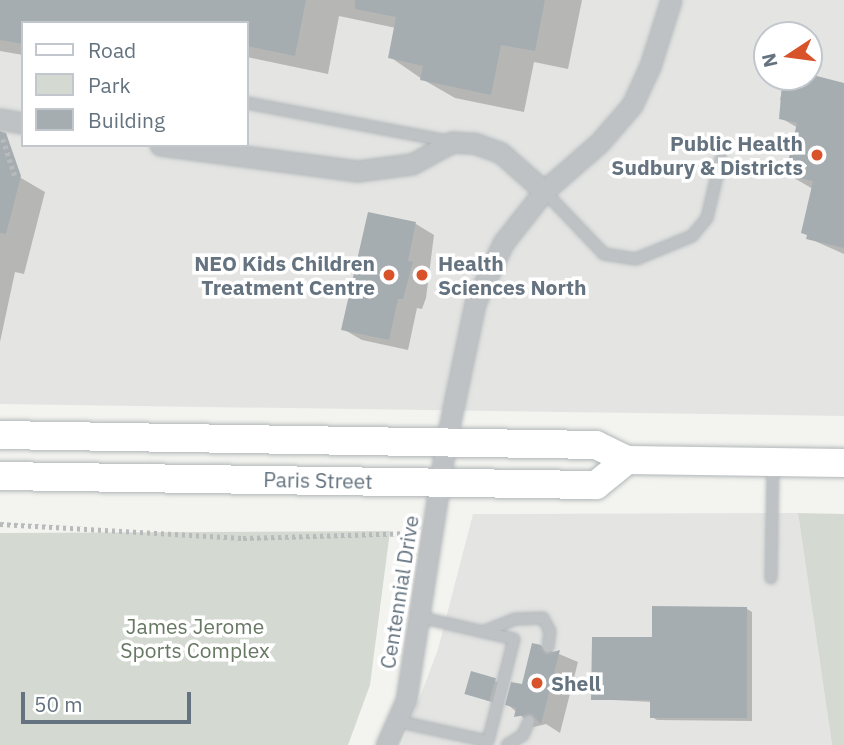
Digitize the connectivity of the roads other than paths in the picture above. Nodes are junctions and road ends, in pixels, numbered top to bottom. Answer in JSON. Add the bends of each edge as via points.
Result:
{"nodes":[{"id":1,"x":671,"y":0,"type":"edge"},
{"id":2,"x":248,"y":103,"type":"edge"},
{"id":3,"x":0,"y":118,"type":"edge"},
{"id":4,"x":21,"y":123,"type":"edge"},
{"id":5,"x":452,"y":142,"type":"junction"},
{"id":6,"x":195,"y":147,"type":"edge"},
{"id":7,"x":721,"y":159,"type":"dead end"},
{"id":8,"x":544,"y":191,"type":"junction"},
{"id":9,"x":0,"y":435,"type":"edge"},
{"id":10,"x":446,"y":442,"type":"junction"},
{"id":11,"x":627,"y":460,"type":"junction"},
{"id":12,"x":773,"y":462,"type":"junction"},
{"id":13,"x":844,"y":463,"type":"edge"},
{"id":14,"x":0,"y":476,"type":"edge"},
{"id":15,"x":440,"y":481,"type":"junction"},
{"id":16,"x":771,"y":578,"type":"dead end"},
{"id":17,"x":419,"y":617,"type":"junction"},
{"id":18,"x":483,"y":632,"type":"junction"},
{"id":19,"x":548,"y":647,"type":"dead end"},
{"id":20,"x":396,"y":721,"type":"junction"},
{"id":21,"x":529,"y":721,"type":"dead end"},
{"id":22,"x":488,"y":741,"type":"junction"},
{"id":23,"x":386,"y":745,"type":"edge"},
{"id":24,"x":507,"y":745,"type":"edge"}],
"edges":[{"from":1,"to":8,"type":"street","name":"Centennial Drive","via":[[632,105],[599,144]]},
{"from":2,"to":5,"type":"lane"},
{"from":3,"to":4,"type":"street"},
{"from":5,"to":6,"type":"street","via":[[412,164],[357,171]]},
{"from":5,"to":8,"type":"street","via":[[474,142],[501,153]]},
{"from":7,"to":8,"type":"lane","via":[[707,218],[692,236],[636,260],[604,254]]},
{"from":8,"to":10,"type":"street","name":"Centennial Drive","via":[[503,243],[475,303]]},
{"from":9,"to":10,"type":"main road","name":"Paris Street"},
{"from":10,"to":11,"type":"main road","name":"Paris Street","via":[[596,445]]},
{"from":10,"to":15,"type":"street","name":"Centennial Drive"},
{"from":11,"to":12,"type":"main road","name":"Paris Street"},
{"from":11,"to":15,"type":"main road","name":"Paris Street","via":[[596,485]]},
{"from":12,"to":13,"type":"main road","name":"Paris Street"},
{"from":12,"to":16,"type":"lane"},
{"from":14,"to":15,"type":"main road","name":"Paris Street"},
{"from":15,"to":17,"type":"street","name":"Centennial Drive"},
{"from":17,"to":18,"type":"lane"},
{"from":17,"to":20,"type":"street","name":"Centennial Drive","via":[[406,700]]},
{"from":18,"to":19,"type":"lane","via":[[516,619],[543,618],[550,631]]},
{"from":18,"to":22,"type":"lane","via":[[514,639]]},
{"from":20,"to":22,"type":"lane"},
{"from":20,"to":23,"type":"street","name":"Centennial Drive"},
{"from":21,"to":24,"type":"lane","via":[[523,735]]},
{"from":22,"to":24,"type":"lane"}]}
